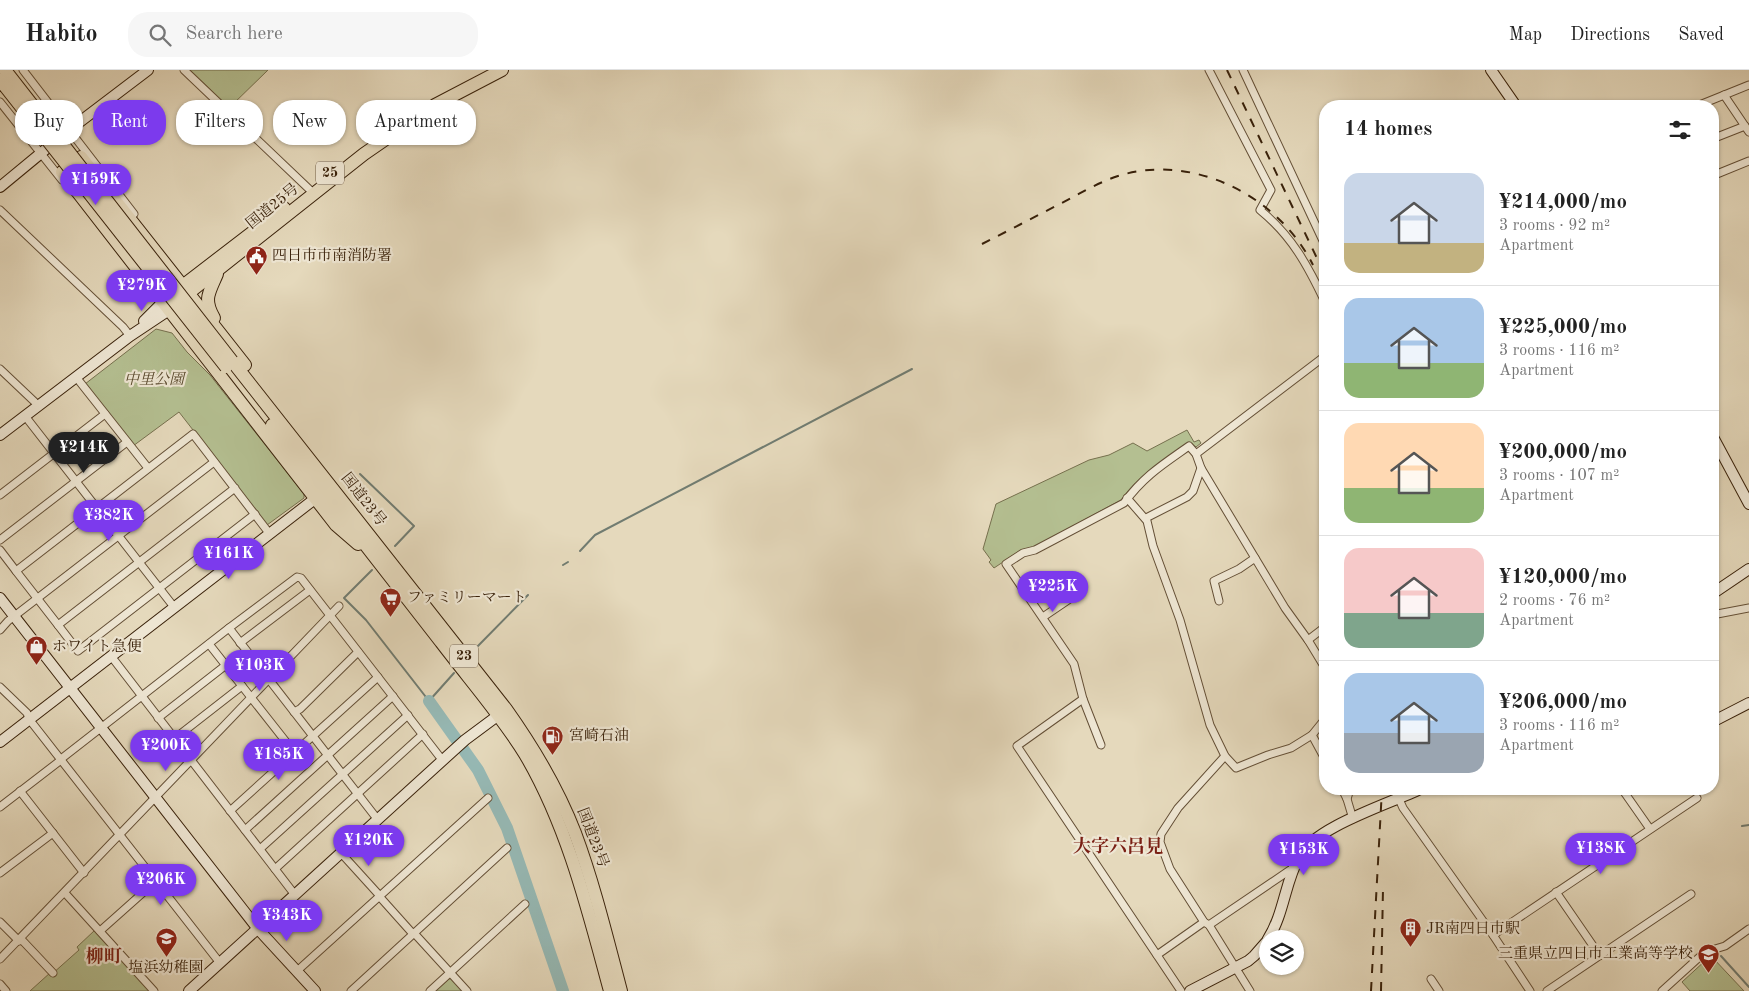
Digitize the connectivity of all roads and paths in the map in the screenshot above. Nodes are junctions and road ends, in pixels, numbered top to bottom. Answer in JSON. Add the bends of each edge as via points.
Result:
{"nodes":[{"id":1,"x":5,"y":70,"type":"edge"},
{"id":2,"x":13,"y":70,"type":"edge"},
{"id":3,"x":22,"y":70,"type":"edge"},
{"id":4,"x":148,"y":70,"type":"edge"},
{"id":5,"x":184,"y":70,"type":"edge"},
{"id":6,"x":484,"y":70,"type":"edge"},
{"id":7,"x":502,"y":70,"type":"edge"},
{"id":8,"x":1209,"y":70,"type":"edge"},
{"id":9,"x":1243,"y":70,"type":"edge"},
{"id":10,"x":1492,"y":70,"type":"edge"},
{"id":11,"x":0,"y":80,"type":"edge"},
{"id":12,"x":1749,"y":85,"type":"edge"},
{"id":13,"x":0,"y":90,"type":"edge"},
{"id":14,"x":1724,"y":95,"type":"junction"},
{"id":15,"x":46,"y":100,"type":"edge"},
{"id":16,"x":1512,"y":100,"type":"edge"},
{"id":17,"x":1712,"y":100,"type":"edge"},
{"id":18,"x":0,"y":102,"type":"edge"},
{"id":19,"x":83,"y":119,"type":"edge"},
{"id":20,"x":1747,"y":129,"type":"edge"},
{"id":21,"x":1719,"y":137,"type":"edge"},
{"id":22,"x":52,"y":145,"type":"edge"},
{"id":23,"x":81,"y":145,"type":"edge"},
{"id":24,"x":41,"y":154,"type":"junction"},
{"id":25,"x":1749,"y":161,"type":"edge"},
{"id":26,"x":1719,"y":173,"type":"edge"},
{"id":27,"x":0,"y":187,"type":"edge"},
{"id":28,"x":309,"y":189,"type":"junction"},
{"id":29,"x":0,"y":210,"type":"edge"},
{"id":30,"x":1319,"y":232,"type":"edge"},
{"id":31,"x":161,"y":260,"type":"junction"},
{"id":32,"x":141,"y":272,"type":"junction"},
{"id":33,"x":218,"y":272,"type":"junction"},
{"id":34,"x":185,"y":290,"type":"junction"},
{"id":35,"x":1319,"y":290,"type":"edge"},
{"id":36,"x":166,"y":306,"type":"junction"},
{"id":37,"x":218,"y":330,"type":"junction"},
{"id":38,"x":130,"y":336,"type":"junction"},
{"id":39,"x":1319,"y":361,"type":"edge"},
{"id":40,"x":229,"y":364,"type":"junction"},
{"id":41,"x":0,"y":369,"type":"edge"},
{"id":42,"x":76,"y":377,"type":"junction"},
{"id":43,"x":39,"y":406,"type":"junction"},
{"id":44,"x":105,"y":414,"type":"junction"},
{"id":45,"x":25,"y":416,"type":"junction"},
{"id":46,"x":0,"y":435,"type":"edge"},
{"id":47,"x":127,"y":442,"type":"junction"},
{"id":48,"x":1719,"y":448,"type":"edge"},
{"id":49,"x":54,"y":453,"type":"junction"},
{"id":50,"x":1196,"y":454,"type":"junction"},
{"id":51,"x":214,"y":462,"type":"junction"},
{"id":52,"x":148,"y":468,"type":"junction"},
{"id":53,"x":1201,"y":468,"type":"junction"},
{"id":54,"x":76,"y":481,"type":"junction"},
{"id":55,"x":234,"y":488,"type":"junction"},
{"id":56,"x":0,"y":496,"type":"edge"},
{"id":57,"x":316,"y":498,"type":"junction"},
{"id":58,"x":1127,"y":498,"type":"junction"},
{"id":59,"x":1749,"y":504,"type":"edge"},
{"id":60,"x":97,"y":508,"type":"junction"},
{"id":61,"x":255,"y":514,"type":"junction"},
{"id":62,"x":1146,"y":518,"type":"junction"},
{"id":63,"x":269,"y":533,"type":"junction"},
{"id":64,"x":118,"y":536,"type":"junction"},
{"id":65,"x":0,"y":540,"type":"edge"},
{"id":66,"x":0,"y":550,"type":"edge"},
{"id":67,"x":1255,"y":558,"type":"junction"},
{"id":68,"x":139,"y":562,"type":"junction"},
{"id":69,"x":386,"y":563,"type":"junction"},
{"id":70,"x":1749,"y":569,"type":"edge"},
{"id":71,"x":16,"y":571,"type":"junction"},
{"id":72,"x":159,"y":588,"type":"junction"},
{"id":73,"x":1719,"y":589,"type":"edge"},
{"id":74,"x":310,"y":590,"type":"junction"},
{"id":75,"x":0,"y":598,"type":"edge"},
{"id":76,"x":1072,"y":598,"type":"dead end"},
{"id":77,"x":38,"y":599,"type":"junction"},
{"id":78,"x":1219,"y":600,"type":"dead end"},
{"id":79,"x":339,"y":606,"type":"dead end"},
{"id":80,"x":174,"y":607,"type":"junction"},
{"id":81,"x":1749,"y":608,"type":"edge"},
{"id":82,"x":1719,"y":614,"type":"edge"},
{"id":83,"x":14,"y":616,"type":"junction"},
{"id":84,"x":330,"y":616,"type":"junction"},
{"id":85,"x":1043,"y":617,"type":"junction"},
{"id":86,"x":58,"y":625,"type":"junction"},
{"id":87,"x":229,"y":628,"type":"junction"},
{"id":88,"x":0,"y":630,"type":"edge"},
{"id":89,"x":1319,"y":632,"type":"edge"},
{"id":90,"x":1308,"y":640,"type":"junction"},
{"id":91,"x":240,"y":643,"type":"junction"},
{"id":92,"x":209,"y":644,"type":"junction"},
{"id":93,"x":358,"y":652,"type":"junction"},
{"id":94,"x":110,"y":656,"type":"junction"},
{"id":95,"x":1319,"y":658,"type":"edge"},
{"id":96,"x":226,"y":666,"type":"junction"},
{"id":97,"x":378,"y":677,"type":"junction"},
{"id":98,"x":270,"y":680,"type":"junction"},
{"id":99,"x":242,"y":686,"type":"junction"},
{"id":100,"x":0,"y":687,"type":"edge"},
{"id":101,"x":70,"y":689,"type":"junction"},
{"id":102,"x":393,"y":696,"type":"junction"},
{"id":103,"x":141,"y":697,"type":"junction"},
{"id":104,"x":252,"y":699,"type":"junction"},
{"id":105,"x":1083,"y":699,"type":"junction"},
{"id":106,"x":1749,"y":703,"type":"edge"},
{"id":107,"x":294,"y":712,"type":"junction"},
{"id":108,"x":502,"y":712,"type":"junction"},
{"id":109,"x":408,"y":715,"type":"junction"},
{"id":110,"x":158,"y":718,"type":"junction"},
{"id":111,"x":1719,"y":718,"type":"edge"},
{"id":112,"x":29,"y":719,"type":"junction"},
{"id":113,"x":1319,"y":726,"type":"edge"},
{"id":114,"x":101,"y":728,"type":"junction"},
{"id":115,"x":422,"y":734,"type":"junction"},
{"id":116,"x":312,"y":735,"type":"junction"},
{"id":117,"x":1312,"y":735,"type":"junction"},
{"id":118,"x":174,"y":739,"type":"junction"},
{"id":119,"x":0,"y":742,"type":"edge"},
{"id":120,"x":1319,"y":745,"type":"edge"},
{"id":121,"x":1101,"y":746,"type":"dead end"},
{"id":122,"x":294,"y":752,"type":"junction"},
{"id":123,"x":328,"y":756,"type":"junction"},
{"id":124,"x":1225,"y":756,"type":"junction"},
{"id":125,"x":61,"y":760,"type":"junction"},
{"id":126,"x":443,"y":760,"type":"junction"},
{"id":127,"x":192,"y":761,"type":"junction"},
{"id":128,"x":343,"y":775,"type":"junction"},
{"id":129,"x":20,"y":791,"type":"junction"},
{"id":130,"x":358,"y":793,"type":"junction"},
{"id":131,"x":1345,"y":795,"type":"edge"},
{"id":132,"x":1348,"y":795,"type":"edge"},
{"id":133,"x":1397,"y":795,"type":"edge"},
{"id":134,"x":1399,"y":795,"type":"edge"},
{"id":135,"x":1626,"y":795,"type":"edge"},
{"id":136,"x":156,"y":798,"type":"junction"},
{"id":137,"x":488,"y":798,"type":"dead end"},
{"id":138,"x":1696,"y":798,"type":"dead end"},
{"id":139,"x":1347,"y":799,"type":"junction"},
{"id":140,"x":0,"y":807,"type":"edge"},
{"id":141,"x":230,"y":811,"type":"junction"},
{"id":142,"x":1352,"y":819,"type":"junction"},
{"id":143,"x":378,"y":820,"type":"junction"},
{"id":144,"x":1650,"y":829,"type":"junction"},
{"id":145,"x":245,"y":830,"type":"junction"},
{"id":146,"x":53,"y":833,"type":"junction"},
{"id":147,"x":120,"y":835,"type":"junction"},
{"id":148,"x":507,"y":848,"type":"dead end"},
{"id":149,"x":260,"y":850,"type":"junction"},
{"id":150,"x":341,"y":853,"type":"junction"},
{"id":151,"x":1294,"y":868,"type":"junction"},
{"id":152,"x":275,"y":869,"type":"junction"},
{"id":153,"x":0,"y":873,"type":"edge"},
{"id":154,"x":84,"y":873,"type":"junction"},
{"id":155,"x":155,"y":882,"type":"junction"},
{"id":156,"x":1556,"y":892,"type":"junction"},
{"id":157,"x":65,"y":893,"type":"junction"},
{"id":158,"x":1691,"y":894,"type":"dead end"},
{"id":159,"x":295,"y":895,"type":"junction"},
{"id":160,"x":380,"y":896,"type":"junction"},
{"id":161,"x":525,"y":904,"type":"dead end"},
{"id":162,"x":0,"y":922,"type":"edge"},
{"id":163,"x":1207,"y":924,"type":"junction"},
{"id":164,"x":258,"y":929,"type":"junction"},
{"id":165,"x":1749,"y":929,"type":"edge"},
{"id":166,"x":1273,"y":930,"type":"edge"},
{"id":167,"x":100,"y":931,"type":"junction"},
{"id":168,"x":414,"y":933,"type":"junction"},
{"id":169,"x":1493,"y":935,"type":"junction"},
{"id":170,"x":20,"y":940,"type":"junction"},
{"id":171,"x":1259,"y":950,"type":"edge"},
{"id":172,"x":1601,"y":954,"type":"junction"},
{"id":173,"x":1157,"y":955,"type":"junction"},
{"id":174,"x":0,"y":959,"type":"edge"},
{"id":175,"x":220,"y":963,"type":"junction"},
{"id":176,"x":1235,"y":968,"type":"junction"},
{"id":177,"x":297,"y":971,"type":"junction"},
{"id":178,"x":450,"y":972,"type":"junction"},
{"id":179,"x":53,"y":973,"type":"dead end"},
{"id":180,"x":1431,"y":979,"type":"dead end"},
{"id":181,"x":0,"y":984,"type":"edge"},
{"id":182,"x":6,"y":991,"type":"edge"},
{"id":183,"x":154,"y":991,"type":"edge"},
{"id":184,"x":189,"y":991,"type":"edge"},
{"id":185,"x":315,"y":991,"type":"edge"},
{"id":186,"x":350,"y":991,"type":"edge"},
{"id":187,"x":430,"y":991,"type":"edge"},
{"id":188,"x":467,"y":991,"type":"edge"},
{"id":189,"x":610,"y":991,"type":"edge"},
{"id":190,"x":621,"y":991,"type":"edge"},
{"id":191,"x":1182,"y":991,"type":"edge"},
{"id":192,"x":1190,"y":991,"type":"edge"},
{"id":193,"x":1250,"y":991,"type":"edge"},
{"id":194,"x":1439,"y":991,"type":"edge"},
{"id":195,"x":1530,"y":991,"type":"edge"},
{"id":196,"x":1547,"y":991,"type":"edge"},
{"id":197,"x":1662,"y":991,"type":"edge"}],
"edges":[{"from":1,"to":40,"type":"highway","name":"国道23号","number":"23","bridge":true},
{"from":2,"to":31,"type":"highway"},
{"from":3,"to":15,"type":"street"},
{"from":4,"to":19,"type":"street"},
{"from":5,"to":28,"type":"street"},
{"from":6,"to":28,"type":"highway","name":"国道25号","number":"25","via":[[392,124]]},
{"from":7,"to":33,"type":"highway","name":"国道25号","number":"25","via":[[435,105],[364,154]]},
{"from":8,"to":35,"type":"street","via":[[1271,190],[1260,210],[1278,226],[1305,261]]},
{"from":9,"to":30,"type":"street"},
{"from":10,"to":16,"type":"street"},
{"from":11,"to":40,"type":"highway","name":"国道23号","number":"23","bridge":true},
{"from":12,"to":14,"type":"street"},
{"from":13,"to":32,"type":"highway"},
{"from":14,"to":17,"type":"street"},
{"from":14,"to":20,"type":"street"},
{"from":18,"to":24,"type":"street"},
{"from":20,"to":21,"type":"street"},
{"from":22,"to":24,"type":"street"},
{"from":23,"to":31,"type":"street","via":[[156,242]]},
{"from":24,"to":27,"type":"street"},
{"from":24,"to":32,"type":"street","via":[[128,265]]},
{"from":25,"to":26,"type":"street"},
{"from":28,"to":34,"type":"highway","name":"国道25号","number":"25"},
{"from":29,"to":38,"type":"street"},
{"from":31,"to":34,"type":"highway"},
{"from":32,"to":36,"type":"highway"},
{"from":33,"to":34,"type":"highway","name":"国道25号","number":"25"},
{"from":33,"to":37,"type":"highway","via":[[207,299]]},
{"from":34,"to":36,"type":"highway","name":"国道25号","number":"25"},
{"from":34,"to":37,"type":"highway"},
{"from":36,"to":38,"type":"street"},
{"from":36,"to":57,"type":"highway"},
{"from":37,"to":69,"type":"highway","via":[[337,482]]},
{"from":38,"to":42,"type":"street"},
{"from":39,"to":50,"type":"street"},
{"from":40,"to":69,"type":"highway","name":"国道23号","number":"23"},
{"from":41,"to":43,"type":"street"},
{"from":42,"to":43,"type":"street"},
{"from":42,"to":44,"type":"street"},
{"from":43,"to":45,"type":"street"},
{"from":44,"to":47,"type":"street"},
{"from":44,"to":49,"type":"street"},
{"from":45,"to":46,"type":"street"},
{"from":45,"to":49,"type":"street"},
{"from":47,"to":52,"type":"street"},
{"from":47,"to":54,"type":"street"},
{"from":48,"to":59,"type":"street"},
{"from":49,"to":54,"type":"street"},
{"from":49,"to":56,"type":"street"},
{"from":50,"to":53,"type":"street"},
{"from":50,"to":58,"type":"street","via":[[1189,446],[1147,476]]},
{"from":51,"to":52,"type":"street","via":[[193,434]]},
{"from":51,"to":55,"type":"street"},
{"from":51,"to":64,"type":"street"},
{"from":52,"to":60,"type":"street"},
{"from":53,"to":62,"type":"street","via":[[1193,491],[1187,497]]},
{"from":53,"to":67,"type":"street"},
{"from":54,"to":60,"type":"street"},
{"from":54,"to":65,"type":"street"},
{"from":55,"to":61,"type":"street"},
{"from":55,"to":68,"type":"street"},
{"from":57,"to":63,"type":"street"},
{"from":57,"to":69,"type":"highway","via":[[336,525]]},
{"from":58,"to":62,"type":"street"},
{"from":58,"to":85,"type":"street","via":[[1116,507],[1006,564]]},
{"from":60,"to":64,"type":"street"},
{"from":60,"to":71,"type":"street"},
{"from":61,"to":63,"type":"street"},
{"from":61,"to":72,"type":"street"},
{"from":62,"to":124,"type":"street","via":[[1152,546],[1180,620],[1210,725]]},
{"from":63,"to":80,"type":"street"},
{"from":64,"to":68,"type":"street"},
{"from":64,"to":77,"type":"street"},
{"from":66,"to":71,"type":"street"},
{"from":67,"to":78,"type":"street","via":[[1214,581]]},
{"from":67,"to":90,"type":"street","via":[[1284,608]]},
{"from":68,"to":72,"type":"street"},
{"from":68,"to":86,"type":"street"},
{"from":69,"to":108,"type":"highway","name":"国道23号","number":"23"},
{"from":70,"to":73,"type":"street"},
{"from":71,"to":77,"type":"street"},
{"from":72,"to":80,"type":"street"},
{"from":72,"to":86,"type":"street","via":[[78,651]]},
{"from":74,"to":84,"type":"street"},
{"from":74,"to":87,"type":"street","via":[[297,577]]},
{"from":74,"to":91,"type":"street"},
{"from":75,"to":83,"type":"street"},
{"from":76,"to":85,"type":"street"},
{"from":77,"to":83,"type":"street"},
{"from":77,"to":86,"type":"street"},
{"from":79,"to":84,"type":"street"},
{"from":80,"to":94,"type":"street"},
{"from":81,"to":82,"type":"street"},
{"from":83,"to":88,"type":"street"},
{"from":83,"to":101,"type":"street"},
{"from":84,"to":93,"type":"street"},
{"from":84,"to":98,"type":"street"},
{"from":85,"to":105,"type":"street","via":[[1074,664]]},
{"from":87,"to":91,"type":"street"},
{"from":87,"to":92,"type":"street"},
{"from":89,"to":90,"type":"street"},
{"from":90,"to":95,"type":"street"},
{"from":91,"to":98,"type":"street"},
{"from":92,"to":96,"type":"street"},
{"from":92,"to":103,"type":"street"},
{"from":93,"to":97,"type":"street"},
{"from":93,"to":107,"type":"street"},
{"from":94,"to":101,"type":"street"},
{"from":94,"to":103,"type":"street"},
{"from":96,"to":99,"type":"street"},
{"from":96,"to":110,"type":"street"},
{"from":97,"to":102,"type":"street"},
{"from":97,"to":116,"type":"street"},
{"from":98,"to":104,"type":"street"},
{"from":98,"to":107,"type":"street"},
{"from":99,"to":104,"type":"street"},
{"from":99,"to":118,"type":"street"},
{"from":100,"to":112,"type":"street","via":[[27,713]]},
{"from":101,"to":112,"type":"street"},
{"from":101,"to":114,"type":"street"},
{"from":102,"to":109,"type":"street"},
{"from":102,"to":123,"type":"street"},
{"from":103,"to":110,"type":"street"},
{"from":103,"to":114,"type":"street"},
{"from":104,"to":122,"type":"street"},
{"from":104,"to":127,"type":"street"},
{"from":105,"to":121,"type":"street"},
{"from":105,"to":173,"type":"street","via":[[1017,746]]},
{"from":106,"to":111,"type":"street"},
{"from":107,"to":116,"type":"street"},
{"from":108,"to":126,"type":"street"},
{"from":108,"to":189,"type":"highway","name":"国道23号","number":"23","via":[[565,838],[584,893]]},
{"from":108,"to":190,"type":"highway","name":"国道23号","number":"23","via":[[534,750],[574,832]]},
{"from":109,"to":115,"type":"street"},
{"from":109,"to":128,"type":"street"},
{"from":110,"to":118,"type":"street"},
{"from":112,"to":119,"type":"street"},
{"from":112,"to":125,"type":"street"},
{"from":113,"to":117,"type":"street"},
{"from":114,"to":125,"type":"street"},
{"from":114,"to":136,"type":"street"},
{"from":115,"to":126,"type":"street"},
{"from":115,"to":130,"type":"street"},
{"from":116,"to":122,"type":"street"},
{"from":116,"to":123,"type":"street"},
{"from":117,"to":120,"type":"street"},
{"from":117,"to":124,"type":"street","via":[[1291,748],[1236,768]]},
{"from":118,"to":127,"type":"street"},
{"from":122,"to":141,"type":"street"},
{"from":123,"to":128,"type":"street"},
{"from":123,"to":145,"type":"street"},
{"from":124,"to":163,"type":"street","via":[[1178,808],[1160,840],[1174,876]]},
{"from":125,"to":129,"type":"street"},
{"from":125,"to":147,"type":"street"},
{"from":126,"to":143,"type":"street"},
{"from":127,"to":136,"type":"street"},
{"from":127,"to":141,"type":"street"},
{"from":128,"to":130,"type":"street"},
{"from":128,"to":149,"type":"street"},
{"from":129,"to":140,"type":"street"},
{"from":129,"to":146,"type":"street"},
{"from":130,"to":143,"type":"street"},
{"from":130,"to":152,"type":"street"},
{"from":131,"to":139,"type":"street"},
{"from":132,"to":139,"type":"street"},
{"from":133,"to":142,"type":"street"},
{"from":134,"to":169,"type":"street","via":[[1403,808]]},
{"from":135,"to":144,"type":"street"},
{"from":136,"to":147,"type":"street"},
{"from":136,"to":164,"type":"street"},
{"from":137,"to":160,"type":"street"},
{"from":138,"to":144,"type":"street"},
{"from":139,"to":142,"type":"street"},
{"from":141,"to":145,"type":"street"},
{"from":142,"to":151,"type":"street","via":[[1312,840]]},
{"from":143,"to":150,"type":"street"},
{"from":144,"to":156,"type":"street"},
{"from":145,"to":149,"type":"street"},
{"from":146,"to":153,"type":"street"},
{"from":146,"to":154,"type":"street"},
{"from":147,"to":154,"type":"street"},
{"from":147,"to":155,"type":"street"},
{"from":148,"to":168,"type":"street"},
{"from":149,"to":152,"type":"street"},
{"from":150,"to":159,"type":"street"},
{"from":150,"to":160,"type":"street"},
{"from":151,"to":163,"type":"street"},
{"from":151,"to":166,"type":"street"},
{"from":152,"to":159,"type":"street"},
{"from":154,"to":157,"type":"street"},
{"from":155,"to":167,"type":"street"},
{"from":155,"to":175,"type":"street"},
{"from":156,"to":169,"type":"street"},
{"from":156,"to":172,"type":"street"},
{"from":157,"to":167,"type":"street"},
{"from":157,"to":170,"type":"street"},
{"from":158,"to":172,"type":"street"},
{"from":159,"to":164,"type":"street"},
{"from":160,"to":168,"type":"street"},
{"from":160,"to":177,"type":"street"},
{"from":161,"to":178,"type":"street"},
{"from":162,"to":170,"type":"street"},
{"from":163,"to":173,"type":"street"},
{"from":163,"to":176,"type":"street"},
{"from":164,"to":175,"type":"street"},
{"from":164,"to":177,"type":"street"},
{"from":165,"to":197,"type":"street","via":[[1725,946],[1705,952]]},
{"from":167,"to":183,"type":"street"},
{"from":168,"to":178,"type":"street"},
{"from":168,"to":186,"type":"street"},
{"from":169,"to":195,"type":"street"},
{"from":170,"to":174,"type":"street"},
{"from":170,"to":179,"type":"street"},
{"from":171,"to":176,"type":"street"},
{"from":172,"to":196,"type":"street"},
{"from":173,"to":191,"type":"street"},
{"from":175,"to":184,"type":"street"},
{"from":176,"to":192,"type":"street"},
{"from":176,"to":193,"type":"street"},
{"from":177,"to":185,"type":"street"},
{"from":178,"to":187,"type":"street"},
{"from":178,"to":188,"type":"street"},
{"from":180,"to":194,"type":"street"},
{"from":181,"to":182,"type":"street"}]}
